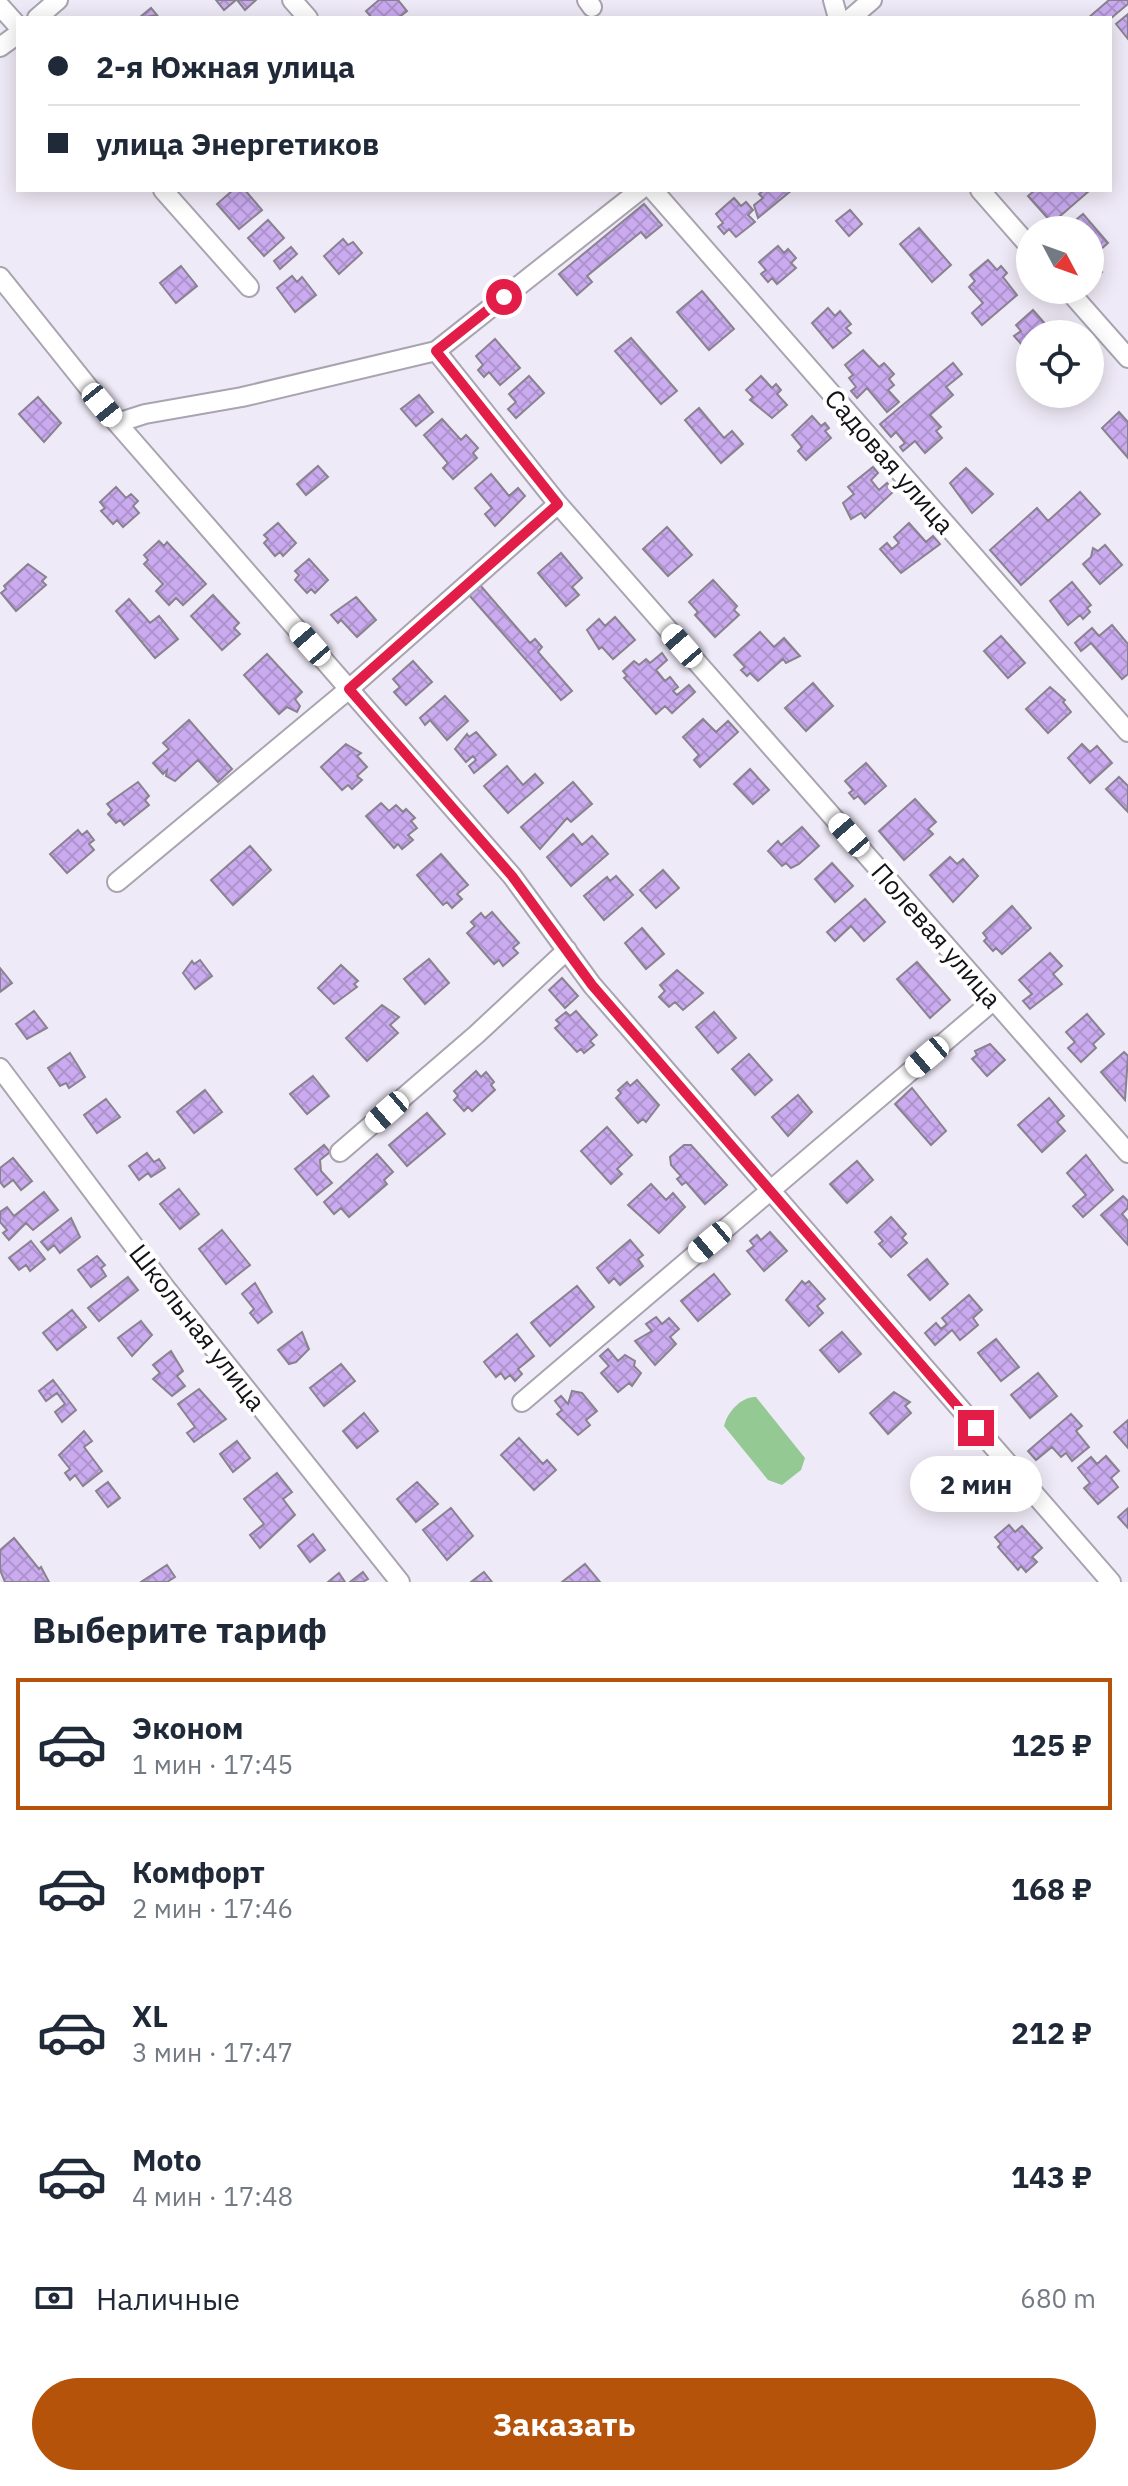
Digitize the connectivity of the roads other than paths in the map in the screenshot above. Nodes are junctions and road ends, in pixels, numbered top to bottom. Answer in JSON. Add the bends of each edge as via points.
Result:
{"nodes":[{"id":1,"x":58,"y":0,"type":"edge"},
{"id":2,"x":292,"y":0,"type":"edge"},
{"id":3,"x":872,"y":0,"type":"edge"},
{"id":4,"x":0,"y":6,"type":"edge"},
{"id":5,"x":39,"y":16,"type":"edge"},
{"id":6,"x":306,"y":16,"type":"edge"},
{"id":7,"x":853,"y":16,"type":"edge"},
{"id":8,"x":16,"y":24,"type":"edge"},
{"id":9,"x":165,"y":192,"type":"edge"},
{"id":10,"x":637,"y":192,"type":"edge"},
{"id":11,"x":655,"y":192,"type":"edge"},
{"id":12,"x":982,"y":192,"type":"edge"},
{"id":13,"x":1016,"y":231,"type":"edge"},
{"id":14,"x":0,"y":277,"type":"edge"},
{"id":15,"x":249,"y":287,"type":"dead end"},
{"id":16,"x":1080,"y":304,"type":"edge"},
{"id":17,"x":436,"y":351,"type":"junction"},
{"id":18,"x":1128,"y":358,"type":"edge"},
{"id":19,"x":117,"y":423,"type":"junction"},
{"id":20,"x":558,"y":504,"type":"junction"},
{"id":21,"x":349,"y":689,"type":"junction"},
{"id":22,"x":1128,"y":732,"type":"edge"},
{"id":23,"x":117,"y":882,"type":"dead end"},
{"id":24,"x":567,"y":950,"type":"junction"},
{"id":25,"x":994,"y":1000,"type":"junction"},
{"id":26,"x":0,"y":1068,"type":"edge"},
{"id":27,"x":340,"y":1152,"type":"dead end"},
{"id":28,"x":1128,"y":1153,"type":"edge"},
{"id":29,"x":770,"y":1191,"type":"junction"},
{"id":30,"x":522,"y":1402,"type":"dead end"},
{"id":31,"x":400,"y":1582,"type":"edge"},
{"id":32,"x":1111,"y":1582,"type":"edge"}],
"edges":[{"from":1,"to":5,"type":"street"},
{"from":2,"to":6,"type":"street"},
{"from":3,"to":7,"type":"street"},
{"from":4,"to":8,"type":"street"},
{"from":9,"to":15,"type":"street"},
{"from":10,"to":17,"type":"street"},
{"from":11,"to":22,"type":"street","name":"Садовая улица"},
{"from":12,"to":13,"type":"street"},
{"from":14,"to":19,"type":"street"},
{"from":16,"to":18,"type":"street"},
{"from":17,"to":19,"type":"street"},
{"from":17,"to":20,"type":"street","name":"Полевая улица"},
{"from":19,"to":21,"type":"street"},
{"from":20,"to":21,"type":"street"},
{"from":20,"to":25,"type":"street","name":"Полевая улица"},
{"from":21,"to":23,"type":"street"},
{"from":21,"to":24,"type":"street","via":[[512,876]]},
{"from":24,"to":27,"type":"street"},
{"from":24,"to":29,"type":"street"},
{"from":25,"to":28,"type":"street","name":"Полевая улица"},
{"from":25,"to":29,"type":"street"},
{"from":26,"to":31,"type":"street","name":"Школьная улица","via":[[164,1286]]},
{"from":29,"to":30,"type":"street"},
{"from":29,"to":32,"type":"street"}]}
